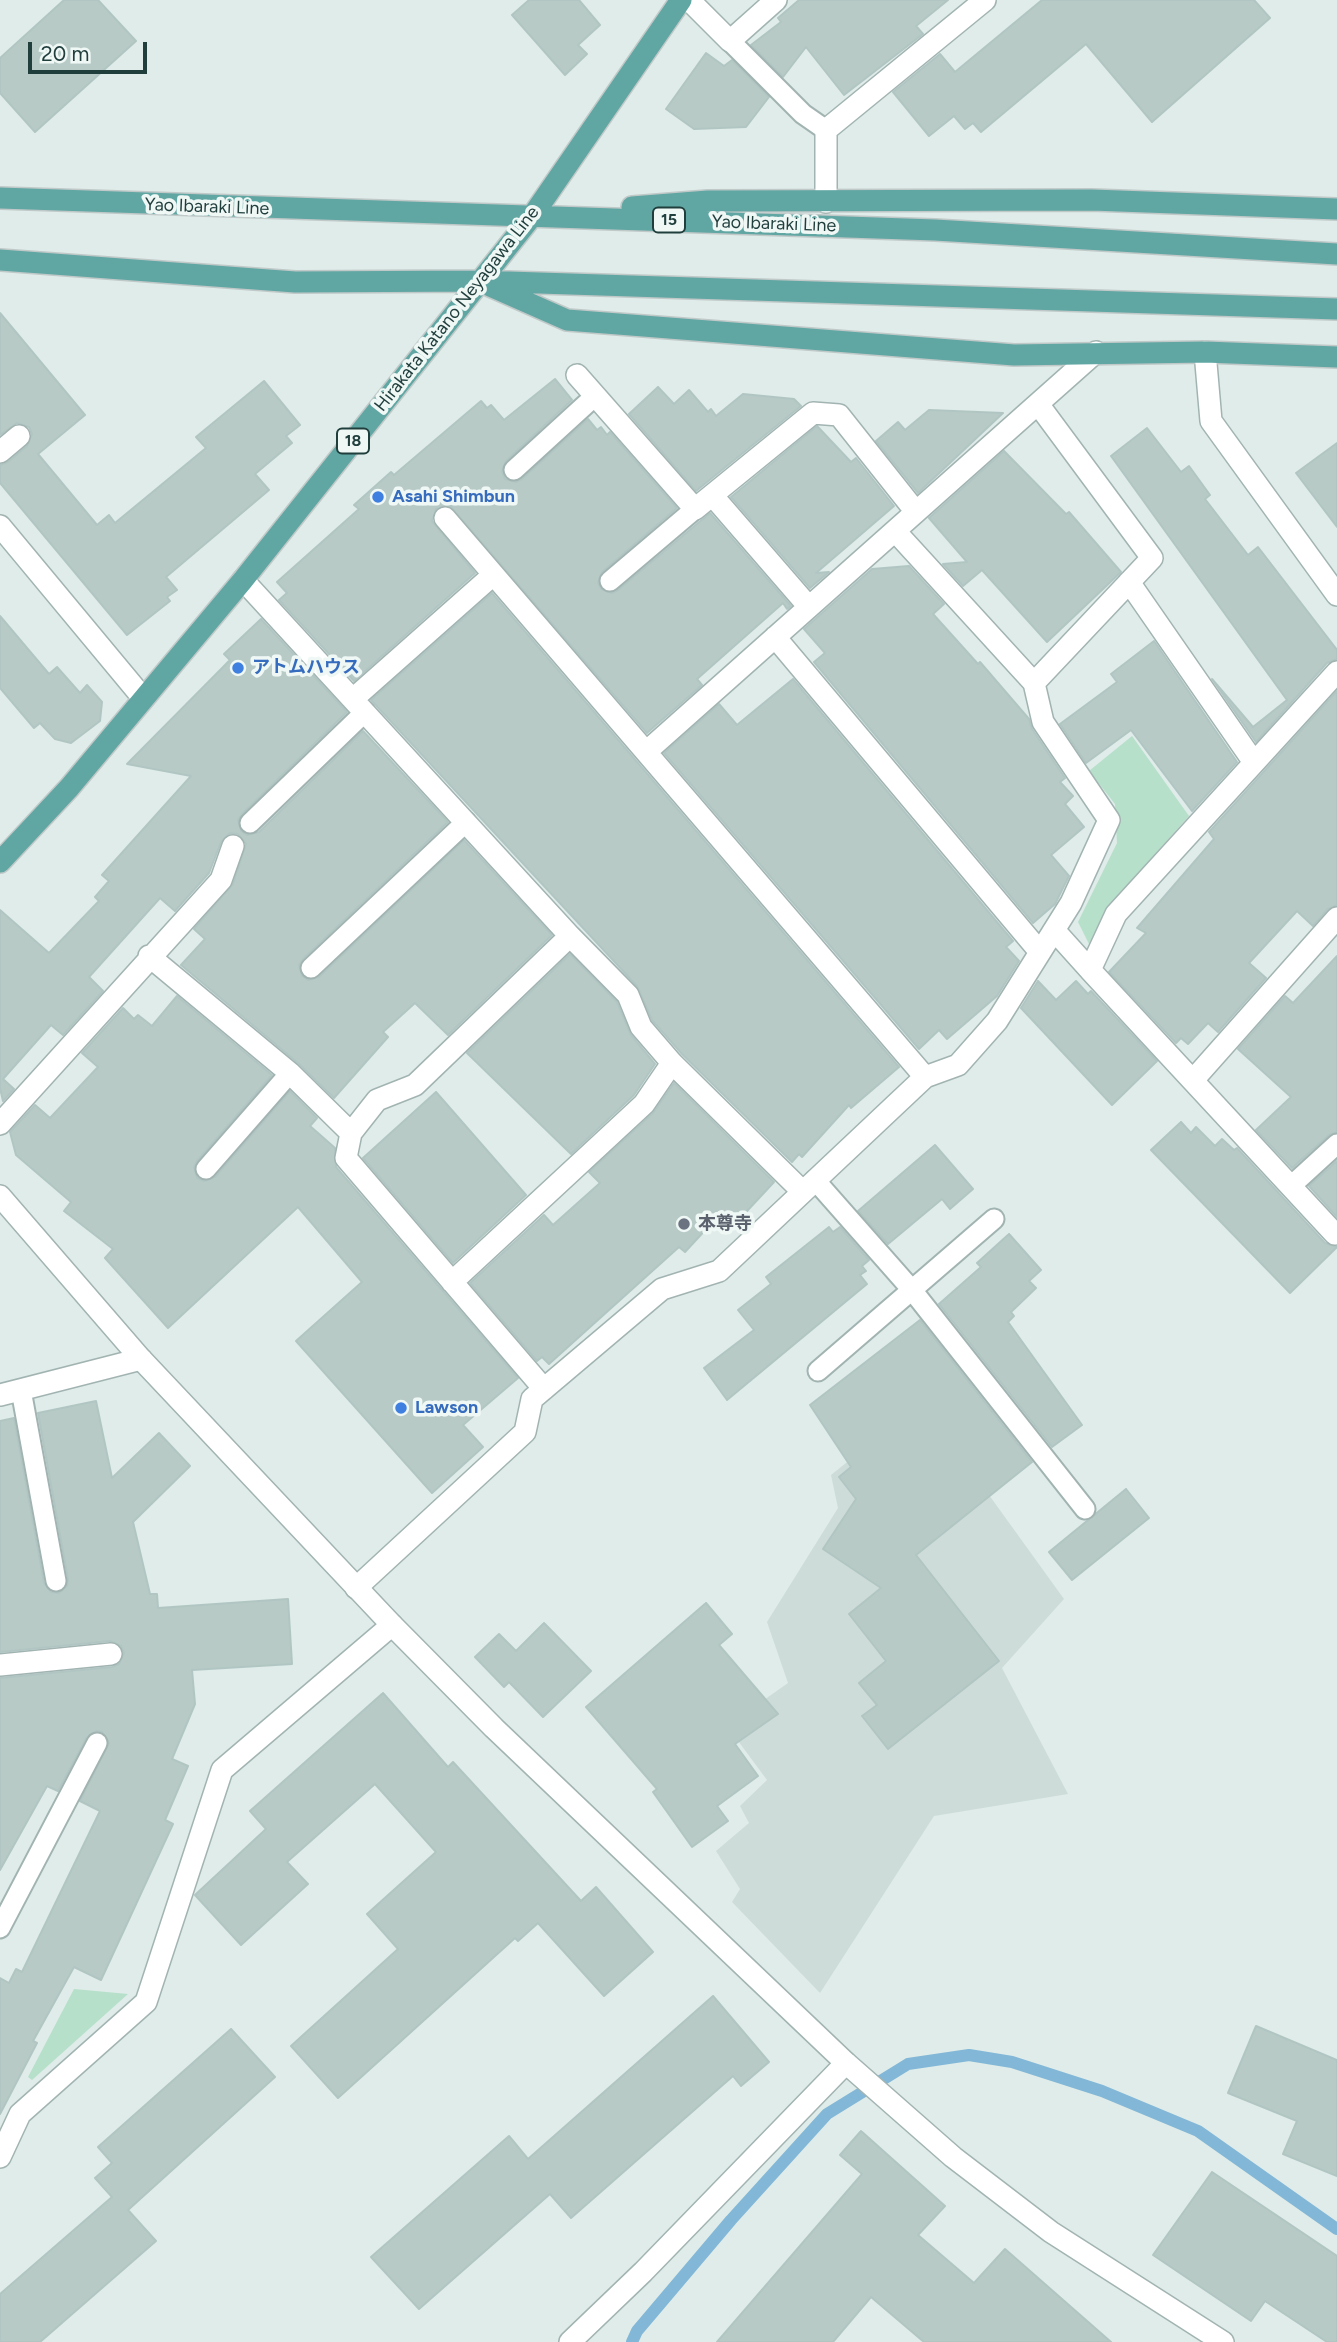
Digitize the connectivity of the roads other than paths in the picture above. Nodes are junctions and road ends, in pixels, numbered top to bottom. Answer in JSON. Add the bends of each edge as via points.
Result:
{"nodes":[{"id":1,"x":776,"y":0,"type":"edge"},
{"id":2,"x":985,"y":0,"type":"edge"},
{"id":3,"x":676,"y":2,"type":"edge"},
{"id":4,"x":730,"y":41,"type":"junction"},
{"id":5,"x":826,"y":130,"type":"junction"},
{"id":6,"x":0,"y":198,"type":"edge"},
{"id":7,"x":826,"y":202,"type":"junction"},
{"id":8,"x":1337,"y":209,"type":"edge"},
{"id":9,"x":533,"y":215,"type":"junction"},
{"id":10,"x":1337,"y":254,"type":"edge"},
{"id":11,"x":0,"y":260,"type":"edge"},
{"id":12,"x":478,"y":281,"type":"junction"},
{"id":13,"x":1337,"y":309,"type":"edge"},
{"id":14,"x":1096,"y":352,"type":"junction"},
{"id":15,"x":1205,"y":352,"type":"junction"},
{"id":16,"x":1337,"y":357,"type":"edge"},
{"id":17,"x":577,"y":375,"type":"dead end"},
{"id":18,"x":595,"y":396,"type":"junction"},
{"id":19,"x":1038,"y":404,"type":"junction"},
{"id":20,"x":19,"y":436,"type":"dead end"},
{"id":21,"x":0,"y":452,"type":"edge"},
{"id":22,"x":514,"y":470,"type":"dead end"},
{"id":23,"x":712,"y":495,"type":"junction"},
{"id":24,"x":695,"y":509,"type":"junction"},
{"id":25,"x":916,"y":512,"type":"junction"},
{"id":26,"x":444,"y":518,"type":"dead end"},
{"id":27,"x":0,"y":526,"type":"edge"},
{"id":28,"x":895,"y":531,"type":"junction"},
{"id":29,"x":493,"y":575,"type":"junction"},
{"id":30,"x":243,"y":580,"type":"junction"},
{"id":31,"x":610,"y":581,"type":"dead end"},
{"id":32,"x":1129,"y":582,"type":"junction"},
{"id":33,"x":1337,"y":595,"type":"edge"},
{"id":34,"x":809,"y":607,"type":"junction"},
{"id":35,"x":775,"y":637,"type":"junction"},
{"id":36,"x":1337,"y":672,"type":"edge"},
{"id":37,"x":1034,"y":683,"type":"junction"},
{"id":38,"x":143,"y":698,"type":"junction"},
{"id":39,"x":359,"y":705,"type":"junction"},
{"id":40,"x":646,"y":752,"type":"junction"},
{"id":41,"x":1254,"y":761,"type":"junction"},
{"id":42,"x":466,"y":822,"type":"junction"},
{"id":43,"x":250,"y":823,"type":"dead end"},
{"id":44,"x":233,"y":846,"type":"dead end"},
{"id":45,"x":0,"y":862,"type":"edge"},
{"id":46,"x":1337,"y":918,"type":"edge"},
{"id":47,"x":1054,"y":930,"type":"junction"},
{"id":48,"x":570,"y":936,"type":"junction"},
{"id":49,"x":1040,"y":952,"type":"junction"},
{"id":50,"x":149,"y":956,"type":"junction"},
{"id":51,"x":312,"y":968,"type":"dead end"},
{"id":52,"x":1090,"y":970,"type":"junction"},
{"id":53,"x":672,"y":1063,"type":"junction"},
{"id":54,"x":290,"y":1073,"type":"junction"},
{"id":55,"x":925,"y":1077,"type":"junction"},
{"id":56,"x":1194,"y":1079,"type":"junction"},
{"id":57,"x":0,"y":1124,"type":"edge"},
{"id":58,"x":351,"y":1133,"type":"junction"},
{"id":59,"x":1337,"y":1144,"type":"edge"},
{"id":60,"x":206,"y":1169,"type":"dead end"},
{"id":61,"x":808,"y":1185,"type":"junction"},
{"id":62,"x":1291,"y":1186,"type":"junction"},
{"id":63,"x":0,"y":1196,"type":"edge"},
{"id":64,"x":994,"y":1219,"type":"dead end"},
{"id":65,"x":1335,"y":1234,"type":"dead end"},
{"id":66,"x":452,"y":1282,"type":"junction"},
{"id":67,"x":912,"y":1290,"type":"junction"},
{"id":68,"x":141,"y":1359,"type":"junction"},
{"id":69,"x":818,"y":1371,"type":"dead end"},
{"id":70,"x":544,"y":1390,"type":"junction"},
{"id":71,"x":10,"y":1392,"type":"edge"},
{"id":72,"x":1085,"y":1509,"type":"dead end"},
{"id":73,"x":56,"y":1581,"type":"dead end"},
{"id":74,"x":356,"y":1588,"type":"junction"},
{"id":75,"x":392,"y":1625,"type":"junction"},
{"id":76,"x":111,"y":1654,"type":"dead end"},
{"id":77,"x":0,"y":1665,"type":"edge"},
{"id":78,"x":97,"y":1743,"type":"dead end"},
{"id":79,"x":0,"y":1928,"type":"edge"},
{"id":80,"x":846,"y":2063,"type":"junction"},
{"id":81,"x":8,"y":2119,"type":"edge"},
{"id":82,"x":0,"y":2157,"type":"edge"},
{"id":83,"x":1218,"y":2340,"type":"edge"},
{"id":84,"x":569,"y":2342,"type":"edge"}],
"edges":[{"from":1,"to":4,"type":"street"},
{"from":2,"to":5,"type":"street"},
{"from":3,"to":4,"type":"street"},
{"from":3,"to":9,"type":"main road","name":"Hirakata Katano Neyagawa Line","number":"18"},
{"from":4,"to":5,"type":"lane","via":[[803,114]]},
{"from":5,"to":7,"type":"street"},
{"from":6,"to":9,"type":"main road","name":"Yao Ibaraki Line","number":"15","via":[[326,212]]},
{"from":7,"to":8,"type":"main road","number":"15","via":[[1092,200]]},
{"from":7,"to":9,"type":"main road","number":"15","via":[[708,201]]},
{"from":9,"to":10,"type":"main road","name":"Yao Ibaraki Line","number":"15","via":[[936,230]]},
{"from":9,"to":12,"type":"main road","name":"Hirakata Katano Neyagawa Line","number":"18"},
{"from":11,"to":12,"type":"main road","via":[[295,282]]},
{"from":12,"to":13,"type":"main road"},
{"from":12,"to":14,"type":"main road","via":[[567,320],[1014,355]]},
{"from":12,"to":30,"type":"main road","name":"Hirakata Katano Neyagawa Line","number":"18"},
{"from":14,"to":15,"type":"main road"},
{"from":14,"to":19,"type":"street"},
{"from":15,"to":16,"type":"main road"},
{"from":15,"to":33,"type":"street","via":[[1211,421]]},
{"from":17,"to":18,"type":"street"},
{"from":18,"to":22,"type":"lane"},
{"from":18,"to":24,"type":"street"},
{"from":19,"to":25,"type":"street"},
{"from":19,"to":32,"type":"street","via":[[1152,558]]},
{"from":20,"to":21,"type":"street"},
{"from":23,"to":24,"type":"street"},
{"from":23,"to":25,"type":"street","via":[[813,413],[839,415]]},
{"from":23,"to":34,"type":"street"},
{"from":24,"to":31,"type":"lane"},
{"from":25,"to":28,"type":"street"},
{"from":26,"to":29,"type":"street"},
{"from":27,"to":38,"type":"street"},
{"from":28,"to":34,"type":"street"},
{"from":28,"to":37,"type":"street"},
{"from":29,"to":39,"type":"street"},
{"from":29,"to":40,"type":"street"},
{"from":30,"to":38,"type":"main road","name":"Hirakata Katano Neyagawa Line","number":"18"},
{"from":30,"to":39,"type":"street"},
{"from":32,"to":37,"type":"street"},
{"from":32,"to":41,"type":"street"},
{"from":34,"to":35,"type":"street"},
{"from":35,"to":40,"type":"street"},
{"from":35,"to":49,"type":"street"},
{"from":36,"to":41,"type":"street"},
{"from":37,"to":47,"type":"street","via":[[1043,722],[1109,820]]},
{"from":38,"to":45,"type":"main road","name":"Hirakata Katano Neyagawa Line","number":"18"},
{"from":39,"to":42,"type":"street"},
{"from":39,"to":43,"type":"lane"},
{"from":40,"to":55,"type":"street"},
{"from":41,"to":52,"type":"street","via":[[1116,914]]},
{"from":42,"to":48,"type":"street"},
{"from":42,"to":51,"type":"lane"},
{"from":44,"to":50,"type":"street","via":[[221,880]]},
{"from":46,"to":56,"type":"street"},
{"from":47,"to":49,"type":"street"},
{"from":47,"to":52,"type":"street"},
{"from":48,"to":53,"type":"street","via":[[628,995],[641,1027]]},
{"from":48,"to":58,"type":"street","via":[[415,1085],[377,1100]]},
{"from":49,"to":55,"type":"street","via":[[997,1021],[958,1065]]},
{"from":50,"to":54,"type":"street"},
{"from":50,"to":57,"type":"street"},
{"from":52,"to":56,"type":"street"},
{"from":53,"to":61,"type":"street"},
{"from":53,"to":66,"type":"street","via":[[644,1104]]},
{"from":54,"to":58,"type":"street"},
{"from":54,"to":60,"type":"lane"},
{"from":55,"to":61,"type":"street"},
{"from":56,"to":62,"type":"street"},
{"from":58,"to":66,"type":"street","via":[[346,1157]]},
{"from":59,"to":62,"type":"lane"},
{"from":61,"to":67,"type":"lane"},
{"from":61,"to":70,"type":"street","via":[[719,1271],[662,1289]]},
{"from":62,"to":65,"type":"street"},
{"from":63,"to":68,"type":"street"},
{"from":64,"to":67,"type":"lane"},
{"from":66,"to":70,"type":"street"},
{"from":67,"to":69,"type":"lane"},
{"from":67,"to":72,"type":"lane"},
{"from":68,"to":71,"type":"street"},
{"from":68,"to":74,"type":"street"},
{"from":70,"to":74,"type":"street","via":[[533,1399],[525,1432]]},
{"from":71,"to":73,"type":"lane"},
{"from":74,"to":75,"type":"street"},
{"from":75,"to":80,"type":"street","via":[[504,1738]]},
{"from":75,"to":81,"type":"street","via":[[222,1770],[146,2002],[20,2114]]},
{"from":76,"to":77,"type":"street"},
{"from":78,"to":79,"type":"lane"},
{"from":80,"to":83,"type":"street","via":[[953,2157],[1051,2232]]},
{"from":80,"to":84,"type":"street"},
{"from":81,"to":82,"type":"street"}]}
